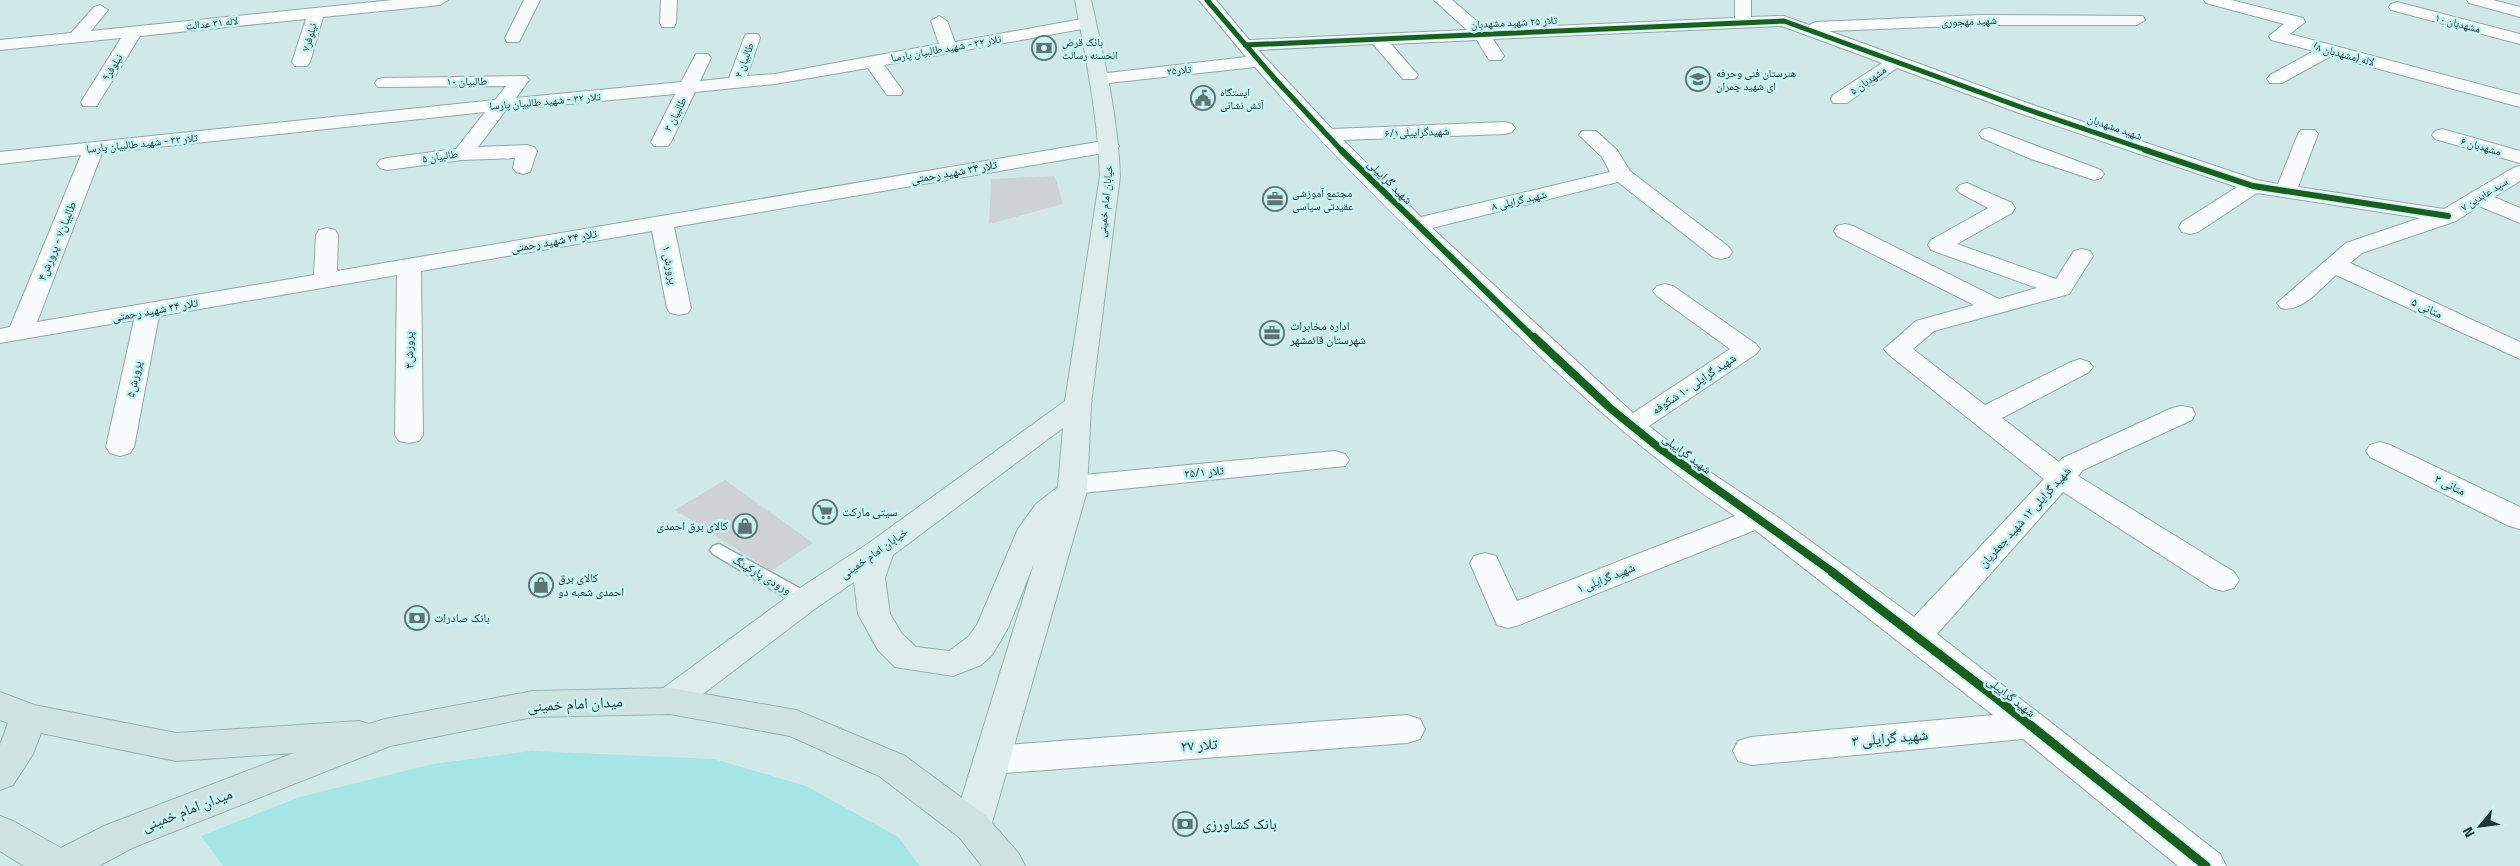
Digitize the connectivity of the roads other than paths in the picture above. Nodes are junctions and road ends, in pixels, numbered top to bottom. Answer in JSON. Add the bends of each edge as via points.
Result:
{"nodes":[{"id":1,"x":532,"y":0,"type":"edge"},
{"id":2,"x":669,"y":0,"type":"edge"},
{"id":3,"x":1082,"y":0,"type":"edge"},
{"id":4,"x":1207,"y":0,"type":"edge"},
{"id":5,"x":1471,"y":0,"type":"edge"},
{"id":6,"x":1743,"y":0,"type":"edge"},
{"id":7,"x":2212,"y":0,"type":"edge"},
{"id":8,"x":2475,"y":0,"type":"edge"},
{"id":9,"x":431,"y":1,"type":"edge"},
{"id":10,"x":1445,"y":2,"type":"edge"},
{"id":11,"x":1962,"y":5,"type":"dead end"},
{"id":12,"x":2145,"y":5,"type":"dead end"},
{"id":13,"x":2397,"y":7,"type":"dead end"},
{"id":14,"x":100,"y":10,"type":"dead end"},
{"id":15,"x":316,"y":12,"type":"junction"},
{"id":16,"x":2520,"y":12,"type":"edge"},
{"id":17,"x":1981,"y":20,"type":"junction"},
{"id":18,"x":939,"y":21,"type":"dead end"},
{"id":19,"x":1087,"y":23,"type":"junction"},
{"id":20,"x":1743,"y":23,"type":"junction"},
{"id":21,"x":668,"y":24,"type":"dead end"},
{"id":22,"x":1793,"y":24,"type":"junction"},
{"id":23,"x":134,"y":31,"type":"junction"},
{"id":24,"x":1482,"y":34,"type":"junction"},
{"id":25,"x":76,"y":37,"type":"junction"},
{"id":26,"x":513,"y":38,"type":"dead end"},
{"id":27,"x":752,"y":38,"type":"dead end"},
{"id":28,"x":1378,"y":39,"type":"junction"},
{"id":29,"x":2520,"y":39,"type":"edge"},
{"id":30,"x":0,"y":45,"type":"edge"},
{"id":31,"x":949,"y":48,"type":"junction"},
{"id":32,"x":2329,"y":50,"type":"junction"},
{"id":33,"x":1252,"y":53,"type":"junction"},
{"id":34,"x":1495,"y":56,"type":"dead end"},
{"id":35,"x":702,"y":58,"type":"dead end"},
{"id":36,"x":872,"y":61,"type":"junction"},
{"id":37,"x":1896,"y":61,"type":"junction"},
{"id":38,"x":301,"y":62,"type":"dead end"},
{"id":39,"x":610,"y":75,"type":"dead end"},
{"id":40,"x":1408,"y":75,"type":"dead end"},
{"id":41,"x":1099,"y":79,"type":"junction"},
{"id":42,"x":2276,"y":79,"type":"dead end"},
{"id":43,"x":384,"y":83,"type":"dead end"},
{"id":44,"x":736,"y":83,"type":"junction"},
{"id":45,"x":689,"y":87,"type":"junction"},
{"id":46,"x":894,"y":91,"type":"dead end"},
{"id":47,"x":603,"y":95,"type":"junction"},
{"id":48,"x":1840,"y":100,"type":"dead end"},
{"id":49,"x":2520,"y":101,"type":"edge"},
{"id":50,"x":90,"y":102,"type":"dead end"},
{"id":51,"x":502,"y":105,"type":"junction"},
{"id":52,"x":1505,"y":128,"type":"dead end"},
{"id":53,"x":1990,"y":134,"type":"dead end"},
{"id":54,"x":2308,"y":134,"type":"dead end"},
{"id":55,"x":2442,"y":134,"type":"dead end"},
{"id":56,"x":1328,"y":135,"type":"junction"},
{"id":57,"x":1589,"y":135,"type":"dead end"},
{"id":58,"x":2114,"y":138,"type":"junction"},
{"id":59,"x":661,"y":142,"type":"dead end"},
{"id":60,"x":1109,"y":146,"type":"junction"},
{"id":61,"x":94,"y":148,"type":"junction"},
{"id":62,"x":462,"y":154,"type":"junction"},
{"id":63,"x":2038,"y":155,"type":"junction"},
{"id":64,"x":2520,"y":157,"type":"edge"},
{"id":65,"x":0,"y":158,"type":"edge"},
{"id":66,"x":387,"y":164,"type":"dead end"},
{"id":67,"x":522,"y":168,"type":"dead end"},
{"id":68,"x":2520,"y":172,"type":"edge"},
{"id":69,"x":2094,"y":174,"type":"dead end"},
{"id":70,"x":1622,"y":176,"type":"junction"},
{"id":71,"x":2253,"y":186,"type":"junction"},
{"id":72,"x":1967,"y":189,"type":"dead end"},
{"id":73,"x":2286,"y":191,"type":"junction"},
{"id":74,"x":2477,"y":198,"type":"junction"},
{"id":75,"x":2448,"y":216,"type":"junction"},
{"id":76,"x":2520,"y":216,"type":"edge"},
{"id":77,"x":662,"y":223,"type":"junction"},
{"id":78,"x":1416,"y":225,"type":"junction"},
{"id":79,"x":2190,"y":227,"type":"dead end"},
{"id":80,"x":1845,"y":231,"type":"dead end"},
{"id":81,"x":327,"y":235,"type":"dead end"},
{"id":82,"x":1721,"y":252,"type":"dead end"},
{"id":83,"x":2082,"y":256,"type":"dead end"},
{"id":84,"x":2334,"y":265,"type":"junction"},
{"id":85,"x":410,"y":266,"type":"junction"},
{"id":86,"x":326,"y":280,"type":"junction"},
{"id":87,"x":2061,"y":288,"type":"junction"},
{"id":88,"x":1665,"y":291,"type":"dead end"},
{"id":89,"x":2289,"y":303,"type":"dead end"},
{"id":90,"x":1995,"y":306,"type":"junction"},
{"id":91,"x":679,"y":308,"type":"dead end"},
{"id":92,"x":148,"y":311,"type":"junction"},
{"id":93,"x":10,"y":334,"type":"edge"},
{"id":94,"x":2520,"y":351,"type":"edge"},
{"id":95,"x":2080,"y":367,"type":"dead end"},
{"id":96,"x":1078,"y":404,"type":"junction"},
{"id":97,"x":2182,"y":414,"type":"dead end"},
{"id":98,"x":1983,"y":417,"type":"junction"},
{"id":99,"x":1633,"y":425,"type":"junction"},
{"id":100,"x":409,"y":434,"type":"dead end"},
{"id":101,"x":120,"y":446,"type":"dead end"},
{"id":102,"x":2380,"y":451,"type":"dead end"},
{"id":103,"x":1335,"y":460,"type":"dead end"},
{"id":104,"x":2061,"y":478,"type":"junction"},
{"id":105,"x":1072,"y":488,"type":"junction"},
{"id":106,"x":1758,"y":518,"type":"junction"},
{"id":107,"x":2520,"y":519,"type":"edge"},
{"id":108,"x":719,"y":550,"type":"dead end"},
{"id":109,"x":880,"y":550,"type":"junction"},
{"id":110,"x":1485,"y":563,"type":"dead end"},
{"id":111,"x":2223,"y":580,"type":"dead end"},
{"id":112,"x":805,"y":600,"type":"junction"},
{"id":113,"x":1915,"y":637,"type":"junction"},
{"id":114,"x":670,"y":701,"type":"junction"},
{"id":115,"x":14,"y":711,"type":"edge"},
{"id":116,"x":2030,"y":725,"type":"junction"},
{"id":117,"x":1407,"y":729,"type":"dead end"},
{"id":118,"x":385,"y":733,"type":"junction"},
{"id":119,"x":1751,"y":751,"type":"dead end"},
{"id":120,"x":992,"y":760,"type":"junction"},
{"id":121,"x":0,"y":775,"type":"edge"},
{"id":122,"x":972,"y":826,"type":"junction"},
{"id":123,"x":0,"y":832,"type":"edge"},
{"id":124,"x":57,"y":866,"type":"edge"},
{"id":125,"x":63,"y":866,"type":"edge"},
{"id":126,"x":1006,"y":866,"type":"edge"},
{"id":127,"x":2206,"y":866,"type":"edge"}],
"edges":[{"from":1,"to":26,"type":"street"},
{"from":2,"to":21,"type":"street"},
{"from":3,"to":19,"type":"main road","name":"خیابان امام خمینی"},
{"from":4,"to":33,"type":"street","name":"شهید گراییلی"},
{"from":5,"to":10,"type":"street"},
{"from":6,"to":20,"type":"street"},
{"from":7,"to":32,"type":"street","name":"لاله (مشهدبان ۸)","via":[[2297,22],[2277,36]]},
{"from":8,"to":16,"type":"street"},
{"from":9,"to":15,"type":"street","name":"لاله ۳۱ عدالت"},
{"from":10,"to":24,"type":"street"},
{"from":11,"to":17,"type":"street"},
{"from":12,"to":17,"type":"street","name":"شهید مهجوری","via":[[2131,25]]},
{"from":13,"to":29,"type":"street","name":"مشهدبان ۱۰"},
{"from":14,"to":25,"type":"street"},
{"from":15,"to":23,"type":"street","name":"لاله ۳۱ عدالت"},
{"from":15,"to":38,"type":"street","name":"نیلوفر۷"},
{"from":17,"to":22,"type":"street","name":"شهید مهجوری"},
{"from":18,"to":31,"type":"street"},
{"from":19,"to":31,"type":"street","name":"تلار ۳۲ - شهید طالبیان پارسا"},
{"from":19,"to":41,"type":"main road","name":"خیابان امام خمینی"},
{"from":20,"to":22,"type":"street","name":"تلار ۲۵ شهید مشهدبان"},
{"from":20,"to":24,"type":"street","name":"تلار ۲۵ شهید مشهدبان"},
{"from":22,"to":37,"type":"street","name":"شهید مشهدبان"},
{"from":23,"to":25,"type":"street","name":"لاله ۳۱ عدالت"},
{"from":23,"to":50,"type":"street","name":"نیلوفر۹"},
{"from":24,"to":28,"type":"street","name":"تلار ۲۵ شهید مشهدبان"},
{"from":24,"to":34,"type":"street"},
{"from":25,"to":30,"type":"street","name":"لاله ۳۱ عدالت"},
{"from":27,"to":44,"type":"street","name":"طالبیان ۴"},
{"from":28,"to":33,"type":"street","name":"تلار ۲۵ شهید مشهدبان"},
{"from":28,"to":40,"type":"street"},
{"from":31,"to":36,"type":"street","name":"تلار ۳۲ - شهید طالبیان پارسا"},
{"from":32,"to":42,"type":"street"},
{"from":32,"to":49,"type":"street","name":"لاله (مشهدبان ۸)"},
{"from":33,"to":41,"type":"street","name":"تلار۲۵"},
{"from":33,"to":56,"type":"street","name":"شهید گراییلی"},
{"from":35,"to":45,"type":"street","name":"طالبیان ۳"},
{"from":36,"to":44,"type":"street","name":"تلار ۳۲ - شهید طالبیان پارسا"},
{"from":36,"to":46,"type":"street"},
{"from":37,"to":48,"type":"street","name":"مشهدبان ۵"},
{"from":37,"to":58,"type":"street","name":"شهید مشهدبان"},
{"from":39,"to":47,"type":"street"},
{"from":41,"to":60,"type":"main road","name":"خیابان امام خمینی"},
{"from":43,"to":51,"type":"street","name":"طالبیان ۱۰","via":[[520,80]]},
{"from":44,"to":45,"type":"street","name":"تلار ۳۲ - شهید طالبیان پارسا"},
{"from":45,"to":47,"type":"street","name":"تلار ۳۲ - شهید طالبیان پارسا"},
{"from":45,"to":59,"type":"street","name":"طالبیان ۳"},
{"from":47,"to":51,"type":"street","name":"تلار ۳۲ - شهید طالبیان پارسا"},
{"from":51,"to":61,"type":"street","name":"تلار ۳۲ - شهید طالبیان پارسا"},
{"from":51,"to":62,"type":"street","name":"طالبیان ۵"},
{"from":52,"to":56,"type":"street","name":"شهیدگراییلی۶/۱"},
{"from":53,"to":63,"type":"street"},
{"from":54,"to":73,"type":"street"},
{"from":55,"to":64,"type":"street","name":"مشهدبان ۶"},
{"from":56,"to":78,"type":"street","name":"شهید گراییلی"},
{"from":57,"to":70,"type":"street","via":[[1610,154]]},
{"from":58,"to":63,"type":"street"},
{"from":58,"to":71,"type":"street","name":"شهید مشهدبان"},
{"from":60,"to":77,"type":"street","name":"تلار ۳۴ شهید رحمتی"},
{"from":60,"to":96,"type":"main road","name":"خیابان امام خمینی","via":[[1110,176]]},
{"from":61,"to":65,"type":"street","name":"تلار ۳۲ - شهید طالبیان پارسا"},
{"from":61,"to":93,"type":"street","name":"طالبیان۷ - پرورش۴"},
{"from":62,"to":66,"type":"street","name":"طالبیان ۵"},
{"from":62,"to":67,"type":"street","via":[[527,151]]},
{"from":63,"to":69,"type":"street"},
{"from":68,"to":74,"type":"street","name":"سید عابدین ۷"},
{"from":70,"to":78,"type":"street","name":"شهید گرایلی ۸"},
{"from":70,"to":82,"type":"street"},
{"from":71,"to":73,"type":"street","name":"شهید مشهدبان"},
{"from":71,"to":79,"type":"street"},
{"from":72,"to":87,"type":"street","via":[[2004,208],[1940,244]]},
{"from":73,"to":75,"type":"street","name":"شهید مشهدبان"},
{"from":74,"to":75,"type":"street","name":"سید عابدین ۷"},
{"from":74,"to":76,"type":"street"},
{"from":75,"to":84,"type":"street","name":"سید عابدین ۷","via":[[2354,248]]},
{"from":77,"to":85,"type":"street","name":"تلار ۳۴ شهید رحمتی"},
{"from":77,"to":91,"type":"street","name":"پرورش ۱"},
{"from":78,"to":99,"type":"street","name":"شهید گراییلی","via":[[1583,383]]},
{"from":80,"to":90,"type":"street"},
{"from":81,"to":86,"type":"street"},
{"from":83,"to":87,"type":"street"},
{"from":84,"to":89,"type":"street","name":"سید عابدین ۷"},
{"from":84,"to":94,"type":"street","name":"متانی ۵"},
{"from":85,"to":86,"type":"street","name":"تلار ۳۴ شهید رحمتی"},
{"from":85,"to":100,"type":"street","name":"پرورش۳"},
{"from":86,"to":92,"type":"street","name":"تلار ۳۴ شهید رحمتی"},
{"from":87,"to":90,"type":"street"},
{"from":88,"to":99,"type":"street","name":"شهید گرایلی ۱۰ شکوفه","via":[[1747,349]]},
{"from":90,"to":98,"type":"street","via":[[1924,326],[1897,349]]},
{"from":92,"to":93,"type":"street","name":"تلار ۳۴ شهید رحمتی"},
{"from":92,"to":101,"type":"street","name":"پرورش۵"},
{"from":95,"to":98,"type":"street"},
{"from":96,"to":105,"type":"main road","name":"خیابان امام خمینی"},
{"from":96,"to":109,"type":"main road","name":"خیابان امام خمینی"},
{"from":97,"to":104,"type":"street","name":"شهید گرایلی ۱۲ شهید جعفریان","via":[[2073,464]]},
{"from":98,"to":104,"type":"street"},
{"from":99,"to":106,"type":"street","name":"شهید گراییلی","via":[[1680,466]]},
{"from":102,"to":107,"type":"street","name":"متانی ۳"},
{"from":103,"to":105,"type":"street","name":"تلار ۲۵/۱"},
{"from":104,"to":111,"type":"street"},
{"from":104,"to":113,"type":"street","name":"شهید گرایلی ۱۲ شهید جعفریان"},
{"from":105,"to":109,"type":"main road","via":[[1046,511],[1033,529],[992,628],[980,646],[953,664],[906,658],[890,642],[874,614],[869,578]]},
{"from":105,"to":120,"type":"main road","name":"خیابان امام خمینی"},
{"from":106,"to":110,"type":"street","name":"شهید گرایلی ۱","via":[[1508,617]]},
{"from":106,"to":113,"type":"street","name":"شهید گراییلی"},
{"from":108,"to":112,"type":"lane","name":"ورودی پارکینگ"},
{"from":109,"to":112,"type":"main road","name":"خیابان امام خمینی"},
{"from":112,"to":114,"type":"main road","name":"خیابان امام خمینی"},
{"from":113,"to":116,"type":"street","name":"شهید گراییلی"},
{"from":114,"to":118,"type":"highway","name":"میدان امام خمینی","via":[[533,704]]},
{"from":114,"to":122,"type":"highway","name":"میدان امام خمینی","via":[[796,724],[892,766]]},
{"from":115,"to":118,"type":"highway","via":[[176,746]]},
{"from":115,"to":121,"type":"highway","via":[[20,744]]},
{"from":116,"to":119,"type":"street","name":"شهید گرایلی ۳"},
{"from":116,"to":127,"type":"street","name":"شهید گراییلی"},
{"from":117,"to":120,"type":"street","name":"تلار ۲۷"},
{"from":118,"to":125,"type":"highway","name":"میدان امام خمینی","via":[[118,837]]},
{"from":120,"to":122,"type":"main road","name":"خیابان امام خمینی"},
{"from":122,"to":126,"type":"highway","name":"میدان امام خمینی"},
{"from":123,"to":124,"type":"highway"}]}
